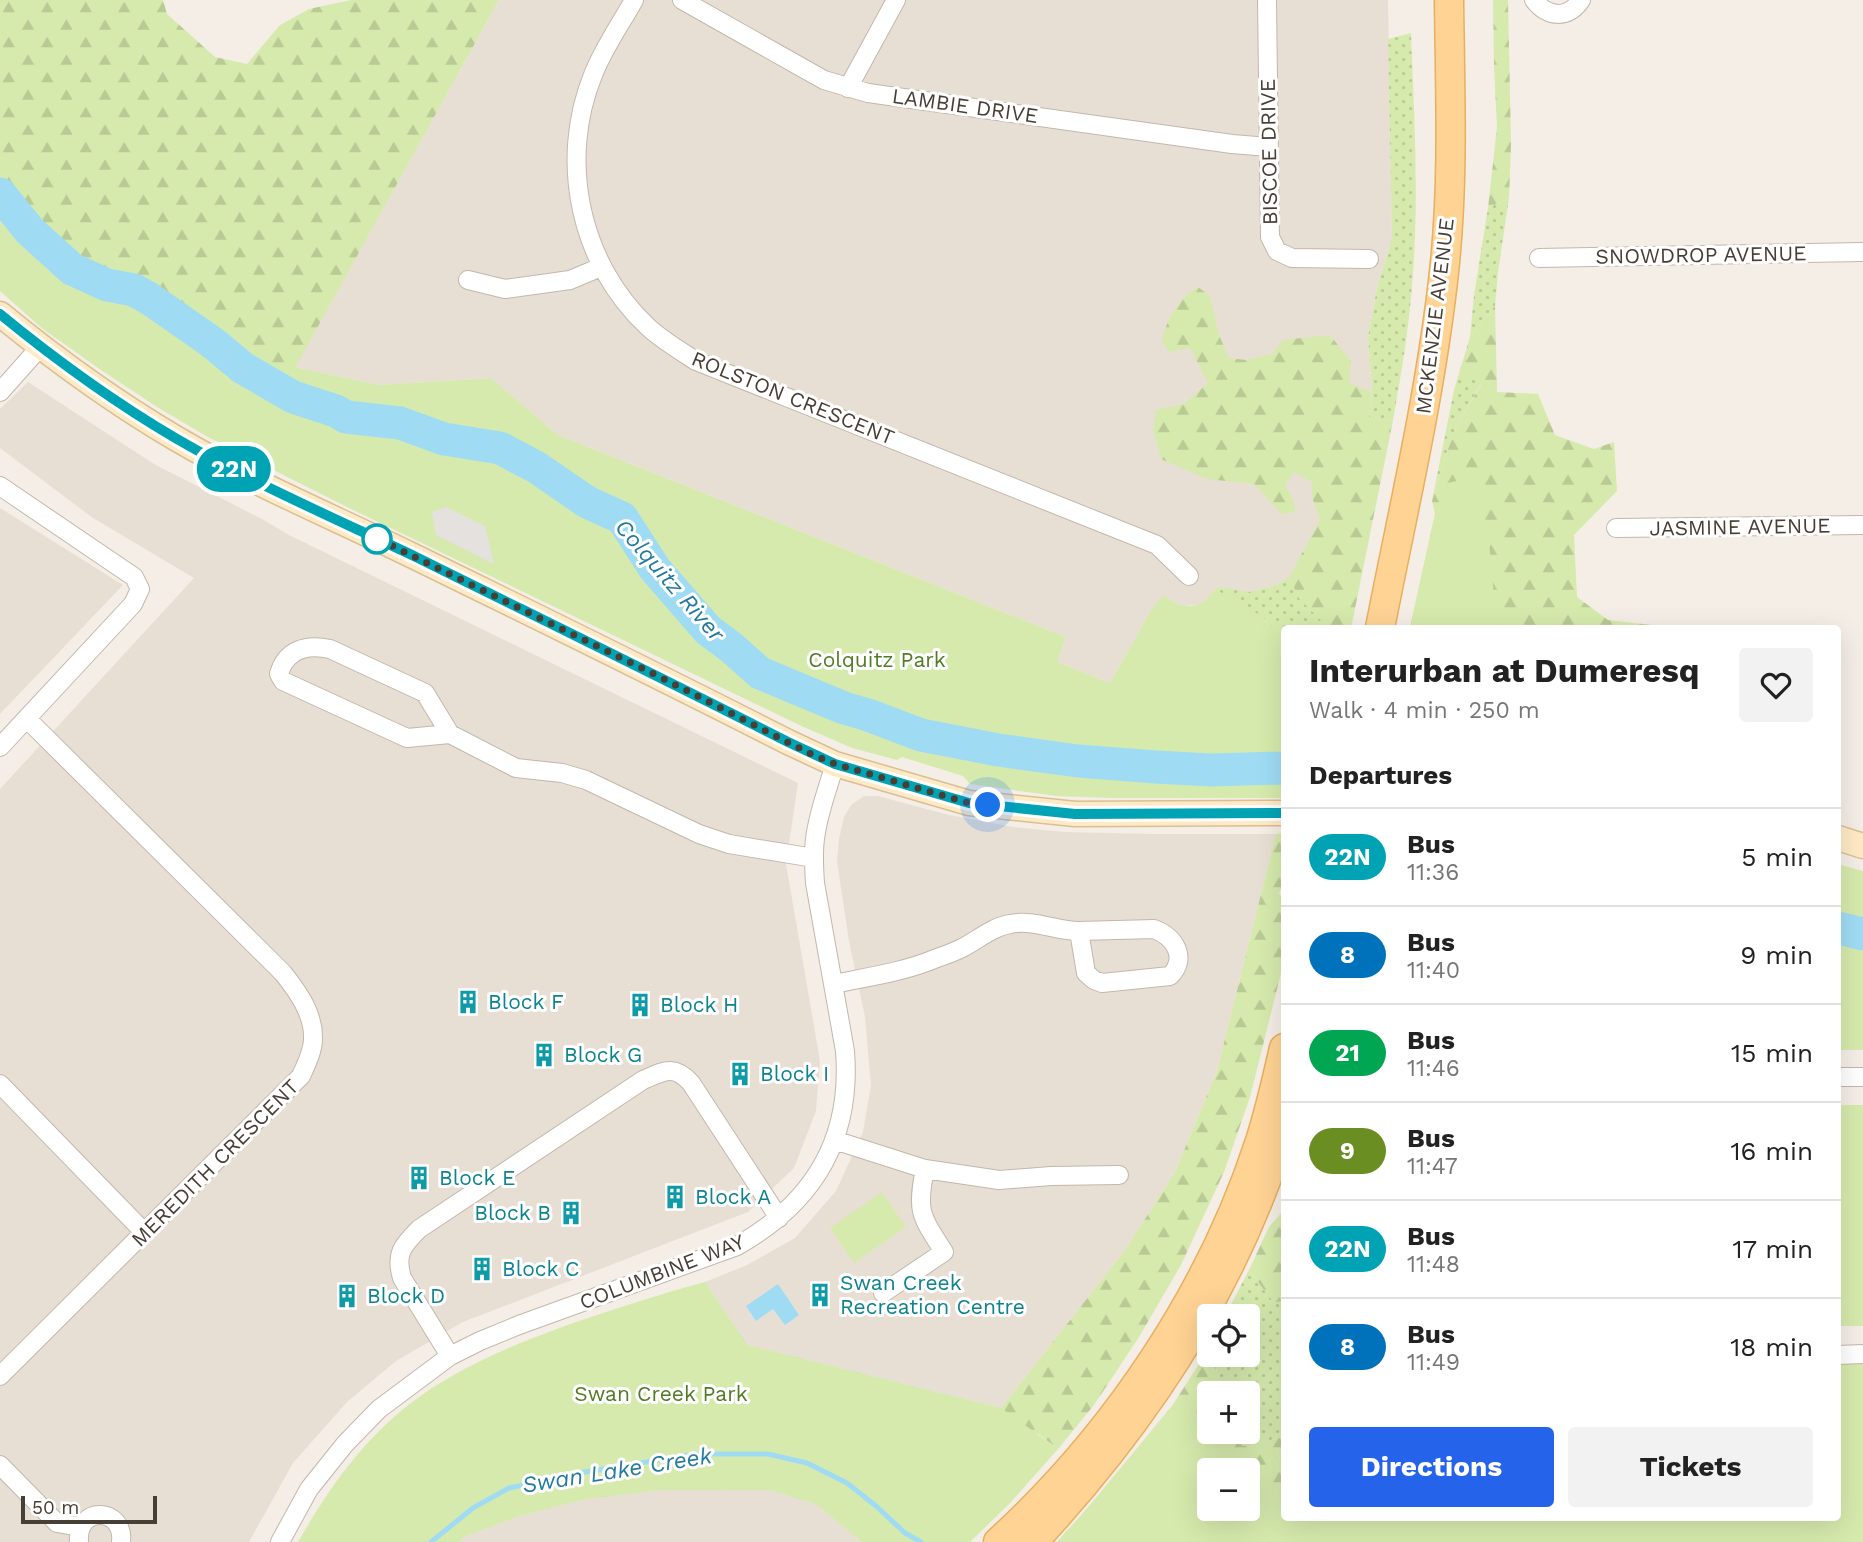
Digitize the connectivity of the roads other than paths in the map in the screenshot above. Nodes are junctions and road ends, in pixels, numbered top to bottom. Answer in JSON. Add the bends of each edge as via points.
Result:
{"nodes":[{"id":1,"x":634,"y":0,"type":"edge"},
{"id":2,"x":682,"y":0,"type":"edge"},
{"id":3,"x":896,"y":0,"type":"edge"},
{"id":4,"x":1267,"y":0,"type":"edge"},
{"id":5,"x":1449,"y":0,"type":"edge"},
{"id":6,"x":1534,"y":0,"type":"edge"},
{"id":7,"x":1581,"y":0,"type":"edge"},
{"id":8,"x":848,"y":88,"type":"junction"},
{"id":9,"x":1269,"y":147,"type":"junction"},
{"id":10,"x":1863,"y":252,"type":"edge"},
{"id":11,"x":1539,"y":258,"type":"dead end"},
{"id":12,"x":1369,"y":259,"type":"dead end"},
{"id":13,"x":601,"y":267,"type":"junction"},
{"id":14,"x":468,"y":280,"type":"dead end"},
{"id":15,"x":0,"y":314,"type":"edge"},
{"id":16,"x":40,"y":347,"type":"junction"},
{"id":17,"x":0,"y":391,"type":"edge"},
{"id":18,"x":0,"y":486,"type":"edge"},
{"id":19,"x":1863,"y":525,"type":"edge"},
{"id":20,"x":1616,"y":528,"type":"dead end"},
{"id":21,"x":1189,"y":576,"type":"dead end"},
{"id":22,"x":1381,"y":625,"type":"edge"},
{"id":23,"x":27,"y":719,"type":"junction"},
{"id":24,"x":450,"y":733,"type":"junction"},
{"id":25,"x":0,"y":747,"type":"edge"},
{"id":26,"x":835,"y":764,"type":"junction"},
{"id":27,"x":1281,"y":813,"type":"edge"},
{"id":28,"x":1841,"y":839,"type":"edge"},
{"id":29,"x":1863,"y":846,"type":"edge"},
{"id":30,"x":814,"y":858,"type":"junction"},
{"id":31,"x":1079,"y":930,"type":"junction"},
{"id":32,"x":833,"y":984,"type":"junction"},
{"id":33,"x":1281,"y":1060,"type":"edge"},
{"id":34,"x":1841,"y":1077,"type":"edge"},
{"id":35,"x":1863,"y":1077,"type":"edge"},
{"id":36,"x":0,"y":1084,"type":"edge"},
{"id":37,"x":1281,"y":1137,"type":"edge"},
{"id":38,"x":834,"y":1140,"type":"junction"},
{"id":39,"x":925,"y":1169,"type":"junction"},
{"id":40,"x":1119,"y":1175,"type":"dead end"},
{"id":41,"x":779,"y":1218,"type":"junction"},
{"id":42,"x":145,"y":1233,"type":"junction"},
{"id":43,"x":883,"y":1293,"type":"dead end"},
{"id":44,"x":1863,"y":1354,"type":"edge"},
{"id":45,"x":1841,"y":1355,"type":"edge"},
{"id":46,"x":450,"y":1356,"type":"junction"},
{"id":47,"x":0,"y":1376,"type":"edge"},
{"id":48,"x":0,"y":1465,"type":"edge"},
{"id":49,"x":79,"y":1538,"type":"edge"},
{"id":50,"x":121,"y":1542,"type":"edge"},
{"id":51,"x":281,"y":1542,"type":"edge"},
{"id":52,"x":998,"y":1542,"type":"edge"},
{"id":53,"x":1033,"y":1542,"type":"edge"}],
"edges":[{"from":1,"to":13,"type":"street","name":"ROLSTON CRESCENT","via":[[593,74],[576,144],[581,208]]},
{"from":2,"to":8,"type":"street","name":"LAMBIE DRIVE","via":[[824,80]]},
{"from":3,"to":8,"type":"street"},
{"from":4,"to":9,"type":"street","name":"BISCOE DRIVE"},
{"from":5,"to":22,"type":"main road","name":"MCKENZIE AVENUE","via":[[1451,186],[1444,271],[1428,384]]},
{"from":6,"to":7,"type":"street","via":[[1554,14],[1568,12]]},
{"from":8,"to":9,"type":"street","name":"LAMBIE DRIVE"},
{"from":9,"to":12,"type":"street","name":"BISCOE DRIVE","via":[[1270,237],[1277,251],[1292,258]]},
{"from":10,"to":11,"type":"street","name":"SNOWDROP AVENUE"},
{"from":13,"to":14,"type":"street","via":[[570,280],[505,289]]},
{"from":13,"to":21,"type":"street","name":"ROLSTON CRESCENT","via":[[646,326],[696,360],[1157,545]]},
{"from":15,"to":16,"type":"main road"},
{"from":16,"to":17,"type":"street"},
{"from":16,"to":26,"type":"main road","via":[[137,415],[231,468]]},
{"from":18,"to":23,"type":"street","via":[[134,577],[140,589],[134,604]]},
{"from":19,"to":20,"type":"street","name":"JASMINE AVENUE"},
{"from":23,"to":25,"type":"street"},
{"from":23,"to":42,"type":"street","name":"MEREDITH CRESCENT","via":[[283,974],[299,993],[309,1016],[313,1039],[301,1076]]},
{"from":24,"to":24,"type":"street","via":[[425,693],[330,649],[303,648],[282,663],[279,674],[283,681],[407,738]]},
{"from":24,"to":30,"type":"street","via":[[516,768],[586,780],[699,834],[729,844]]},
{"from":26,"to":27,"type":"main road","via":[[969,803],[1075,814]]},
{"from":26,"to":30,"type":"street","name":"COLUMBINE WAY","via":[[819,816]]},
{"from":28,"to":29,"type":"main road"},
{"from":30,"to":32,"type":"street","name":"COLUMBINE WAY"},
{"from":31,"to":31,"type":"street","via":[[1154,929],[1170,940],[1180,962],[1170,976],[1102,983],[1086,973]]},
{"from":31,"to":32,"type":"street","via":[[1010,924],[934,960]]},
{"from":32,"to":38,"type":"street","name":"COLUMBINE WAY","via":[[846,1070]]},
{"from":33,"to":52,"type":"main road","via":[[1239,1198],[1186,1307],[1094,1440]]},
{"from":34,"to":35,"type":"street"},
{"from":36,"to":42,"type":"street"},
{"from":37,"to":53,"type":"main road","via":[[1248,1227],[1200,1322],[1133,1422]]},
{"from":38,"to":39,"type":"street"},
{"from":38,"to":41,"type":"street","name":"COLUMBINE WAY","via":[[812,1183]]},
{"from":39,"to":40,"type":"street","via":[[999,1180]]},
{"from":39,"to":43,"type":"street","via":[[920,1208],[944,1252]]},
{"from":41,"to":46,"type":"street","name":"COLUMBINE WAY","via":[[737,1246],[519,1325]]},
{"from":41,"to":46,"type":"street","via":[[691,1083],[683,1074],[659,1073],[408,1240],[399,1257],[402,1279]]},
{"from":42,"to":47,"type":"street","name":"MEREDITH CRESCENT"},
{"from":44,"to":45,"type":"street"},
{"from":46,"to":51,"type":"street","name":"COLUMBINE WAY","via":[[379,1409],[345,1444],[309,1489]]},
{"from":48,"to":49,"type":"street","via":[[57,1523]]},
{"from":49,"to":50,"type":"street","via":[[91,1517],[106,1515],[121,1529]]}]}
